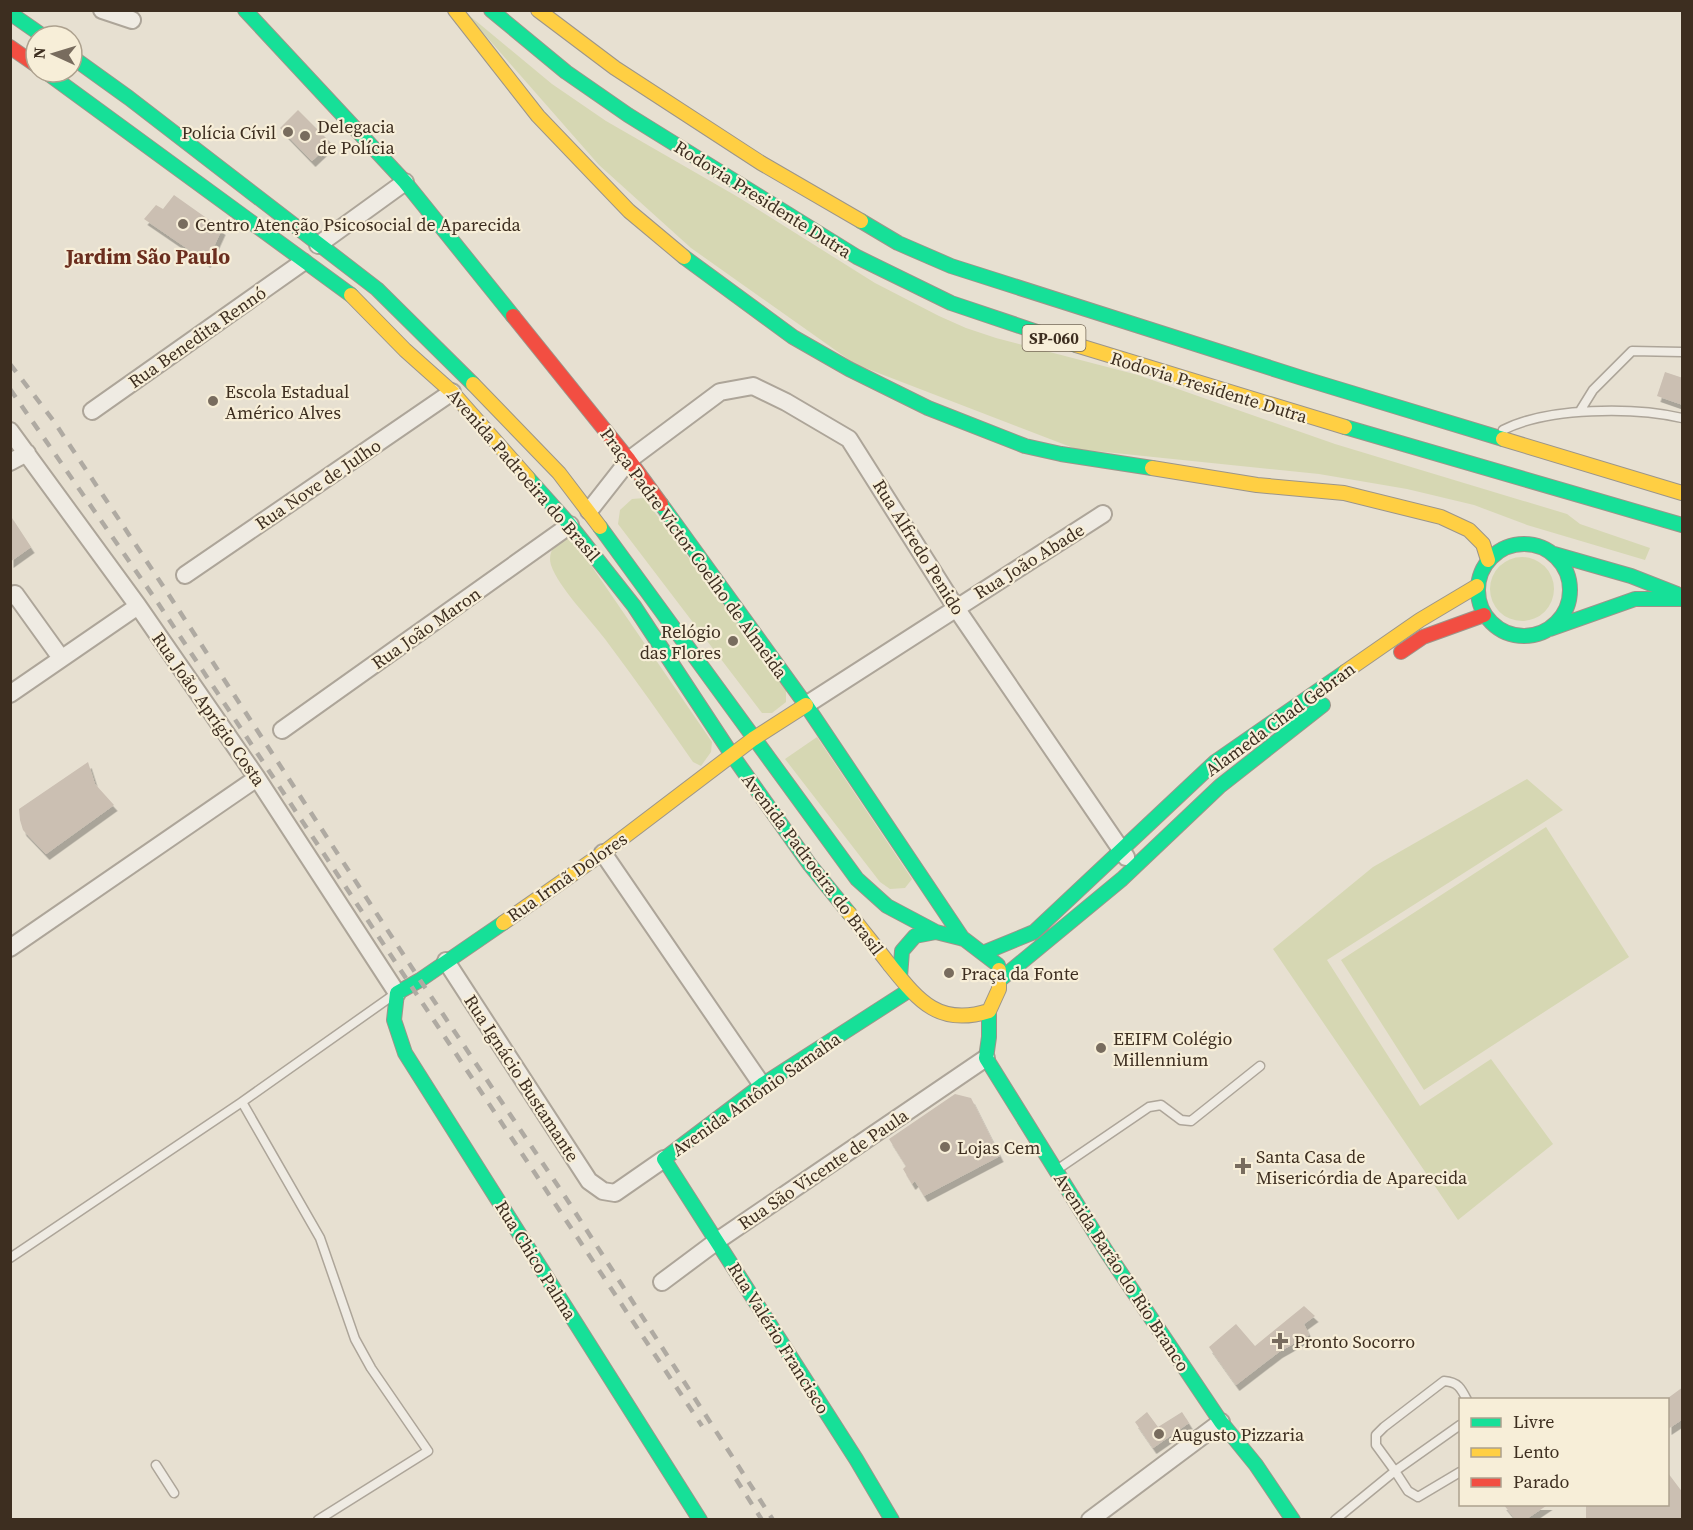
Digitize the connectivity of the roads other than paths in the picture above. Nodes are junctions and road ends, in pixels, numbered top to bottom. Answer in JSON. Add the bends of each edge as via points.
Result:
{"nodes":[{"id":1,"x":102,"y":10,"type":"edge"},
{"id":2,"x":245,"y":10,"type":"edge"},
{"id":3,"x":455,"y":10,"type":"edge"},
{"id":4,"x":491,"y":10,"type":"edge"},
{"id":5,"x":538,"y":10,"type":"edge"},
{"id":6,"x":10,"y":13,"type":"edge"},
{"id":7,"x":132,"y":21,"type":"dead end"},
{"id":8,"x":26,"y":24,"type":"edge"},
{"id":9,"x":10,"y":46,"type":"edge"},
{"id":10,"x":24,"y":56,"type":"edge"},
{"id":11,"x":84,"y":66,"type":"edge"},
{"id":12,"x":62,"y":84,"type":"edge"},
{"id":13,"x":405,"y":182,"type":"junction"},
{"id":14,"x":318,"y":245,"type":"junction"},
{"id":15,"x":303,"y":262,"type":"junction"},
{"id":16,"x":1683,"y":352,"type":"edge"},
{"id":17,"x":452,"y":392,"type":"junction"},
{"id":18,"x":92,"y":411,"type":"dead end"},
{"id":19,"x":1580,"y":411,"type":"junction"},
{"id":20,"x":1683,"y":418,"type":"edge"},
{"id":21,"x":10,"y":431,"type":"edge"},
{"id":22,"x":1492,"y":436,"type":"junction"},
{"id":23,"x":27,"y":453,"type":"junction"},
{"id":24,"x":629,"y":460,"type":"junction"},
{"id":25,"x":10,"y":462,"type":"edge"},
{"id":26,"x":1683,"y":494,"type":"edge"},
{"id":27,"x":588,"y":511,"type":"junction"},
{"id":28,"x":1103,"y":514,"type":"dead end"},
{"id":29,"x":570,"y":525,"type":"junction"},
{"id":30,"x":1683,"y":525,"type":"edge"},
{"id":31,"x":1554,"y":554,"type":"junction"},
{"id":32,"x":1488,"y":560,"type":"junction"},
{"id":33,"x":185,"y":575,"type":"dead end"},
{"id":34,"x":1477,"y":586,"type":"junction"},
{"id":35,"x":13,"y":595,"type":"edge"},
{"id":36,"x":1683,"y":597,"type":"edge"},
{"id":37,"x":138,"y":606,"type":"junction"},
{"id":38,"x":956,"y":608,"type":"junction"},
{"id":39,"x":1484,"y":615,"type":"junction"},
{"id":40,"x":1548,"y":630,"type":"junction"},
{"id":41,"x":61,"y":658,"type":"junction"},
{"id":42,"x":1387,"y":661,"type":"dead end"},
{"id":43,"x":1334,"y":680,"type":"junction"},
{"id":44,"x":10,"y":694,"type":"edge"},
{"id":45,"x":806,"y":705,"type":"junction"},
{"id":46,"x":282,"y":730,"type":"dead end"},
{"id":47,"x":753,"y":739,"type":"junction"},
{"id":48,"x":732,"y":755,"type":"junction"},
{"id":49,"x":257,"y":778,"type":"junction"},
{"id":50,"x":1186,"y":789,"type":"junction"},
{"id":51,"x":1201,"y":804,"type":"junction"},
{"id":52,"x":1121,"y":850,"type":"junction"},
{"id":53,"x":603,"y":853,"type":"junction"},
{"id":54,"x":1134,"y":867,"type":"junction"},
{"id":55,"x":936,"y":933,"type":"junction"},
{"id":56,"x":963,"y":939,"type":"junction"},
{"id":57,"x":10,"y":948,"type":"edge"},
{"id":58,"x":983,"y":953,"type":"junction"},
{"id":59,"x":446,"y":961,"type":"junction"},
{"id":60,"x":900,"y":977,"type":"junction"},
{"id":61,"x":1001,"y":980,"type":"junction"},
{"id":62,"x":909,"y":991,"type":"junction"},
{"id":63,"x":397,"y":993,"type":"junction"},
{"id":64,"x":989,"y":1011,"type":"junction"},
{"id":65,"x":986,"y":1058,"type":"junction"},
{"id":66,"x":1260,"y":1066,"type":"dead end"},
{"id":67,"x":762,"y":1085,"type":"junction"},
{"id":68,"x":242,"y":1102,"type":"junction"},
{"id":69,"x":664,"y":1159,"type":"junction"},
{"id":70,"x":1055,"y":1170,"type":"junction"},
{"id":71,"x":603,"y":1191,"type":"joint"},
{"id":72,"x":717,"y":1241,"type":"junction"},
{"id":73,"x":10,"y":1258,"type":"edge"},
{"id":74,"x":662,"y":1282,"type":"dead end"},
{"id":75,"x":1466,"y":1398,"type":"edge"},
{"id":76,"x":1221,"y":1422,"type":"junction"},
{"id":77,"x":1459,"y":1426,"type":"edge"},
{"id":78,"x":156,"y":1465,"type":"dead end"},
{"id":79,"x":1395,"y":1471,"type":"junction"},
{"id":80,"x":1459,"y":1473,"type":"edge"},
{"id":81,"x":174,"y":1493,"type":"dead end"},
{"id":82,"x":318,"y":1520,"type":"edge"},
{"id":83,"x":700,"y":1520,"type":"edge"},
{"id":84,"x":892,"y":1520,"type":"edge"},
{"id":85,"x":1090,"y":1520,"type":"edge"},
{"id":86,"x":1293,"y":1520,"type":"edge"},
{"id":87,"x":1335,"y":1520,"type":"edge"}],
"edges":[{"from":1,"to":7,"type":"street"},
{"from":2,"to":13,"type":"main road","name":"Praça Padre Victor Coelho de Almeida"},
{"from":3,"to":32,"type":"main road","via":[[538,116],[629,211],[687,260],[785,331],[849,369],[928,408],[1025,446],[1257,485],[1344,493],[1441,517],[1469,530],[1484,544]]},
{"from":4,"to":30,"type":"main road","name":"Rodovia Presidente Dutra","number":"SP-060","via":[[566,72],[628,115],[857,257],[951,303],[1284,410]]},
{"from":5,"to":22,"type":"main road","name":"Rodovia Presidente Dutra","number":"SP-060","via":[[615,68],[761,163],[898,243],[951,266]]},
{"from":6,"to":8,"type":"main road"},
{"from":9,"to":10,"type":"main road"},
{"from":11,"to":14,"type":"main road","name":"Avenida Padroeira do Brasil"},
{"from":12,"to":15,"type":"main road","name":"Avenida Padroeira do Brasil"},
{"from":13,"to":14,"type":"street"},
{"from":13,"to":24,"type":"main road","name":"Praça Padre Victor Coelho de Almeida"},
{"from":14,"to":27,"type":"main road","name":"Avenida Padroeira do Brasil","via":[[377,289],[434,344],[559,473]]},
{"from":15,"to":17,"type":"main road","name":"Avenida Padroeira do Brasil","via":[[352,297]]},
{"from":15,"to":18,"type":"street","name":"Rua Benedita Rennó"},
{"from":16,"to":19,"type":"lane","via":[[1632,351],[1593,390]]},
{"from":17,"to":29,"type":"main road","name":"Avenida Padroeira do Brasil"},
{"from":17,"to":33,"type":"street","name":"Rua Nove de Julho"},
{"from":19,"to":20,"type":"lane","via":[[1661,413]]},
{"from":19,"to":22,"type":"lane","via":[[1518,423]]},
{"from":21,"to":23,"type":"street","name":"Rua João Aprígio Costa"},
{"from":22,"to":26,"type":"main road","name":"Rodovia Presidente Dutra","number":"SP-060"},
{"from":23,"to":25,"type":"street"},
{"from":23,"to":37,"type":"street","name":"Rua João Aprígio Costa"},
{"from":24,"to":27,"type":"street"},
{"from":24,"to":38,"type":"street","name":"Rua Alfredo Penido","via":[[720,392],[753,386],[849,439]]},
{"from":24,"to":45,"type":"main road","name":"Praça Padre Victor Coelho de Almeida"},
{"from":27,"to":47,"type":"main road","name":"Avenida Padroeira do Brasil"},
{"from":28,"to":38,"type":"street","name":"Rua João Abade"},
{"from":29,"to":46,"type":"street","name":"Rua João Maron"},
{"from":29,"to":48,"type":"main road","name":"Avenida Padroeira do Brasil","via":[[634,606]]},
{"from":31,"to":32,"type":"main road","via":[[1527,543],[1513,544]]},
{"from":31,"to":36,"type":"main road","via":[[1630,576]]},
{"from":31,"to":40,"type":"main road","via":[[1569,579],[1570,594],[1567,608]]},
{"from":32,"to":34,"type":"main road"},
{"from":34,"to":39,"type":"main road"},
{"from":34,"to":43,"type":"main road","name":"Alameda Chad Gebran"},
{"from":35,"to":41,"type":"street"},
{"from":36,"to":40,"type":"main road","via":[[1635,599]]},
{"from":37,"to":41,"type":"street"},
{"from":37,"to":49,"type":"street","name":"Rua João Aprígio Costa"},
{"from":38,"to":45,"type":"street","name":"Rua João Abade"},
{"from":38,"to":52,"type":"street","name":"Rua Alfredo Penido"},
{"from":39,"to":40,"type":"main road","via":[[1494,626],[1520,637]]},
{"from":39,"to":42,"type":"main road","via":[[1423,637]]},
{"from":41,"to":44,"type":"street"},
{"from":43,"to":50,"type":"main road","name":"Alameda Chad Gebran","via":[[1215,762]]},
{"from":43,"to":51,"type":"main road","name":"Alameda Chad Gebran","via":[[1339,694]]},
{"from":45,"to":47,"type":"main road","name":"Rua Irmã Dolores"},
{"from":45,"to":56,"type":"main road","name":"Praça Padre Victor Coelho de Almeida"},
{"from":47,"to":48,"type":"main road","name":"Rua Irmã Dolores"},
{"from":47,"to":55,"type":"main road","name":"Avenida Padroeira do Brasil","via":[[857,879],[887,906]]},
{"from":48,"to":53,"type":"main road","name":"Rua Irmã Dolores"},
{"from":48,"to":60,"type":"main road","name":"Avenida Padroeira do Brasil","via":[[810,865]]},
{"from":49,"to":57,"type":"street"},
{"from":49,"to":63,"type":"street","name":"Rua João Aprígio Costa"},
{"from":50,"to":51,"type":"main road"},
{"from":50,"to":52,"type":"main road","name":"Alameda Chad Gebran"},
{"from":51,"to":54,"type":"main road","name":"Alameda Chad Gebran"},
{"from":52,"to":54,"type":"street","name":"Rua Alfredo Penido"},
{"from":52,"to":58,"type":"main road","name":"Alameda Chad Gebran","via":[[1034,932]]},
{"from":53,"to":59,"type":"main road","name":"Rua Irmã Dolores"},
{"from":53,"to":67,"type":"street"},
{"from":54,"to":61,"type":"main road","name":"Alameda Chad Gebran"},
{"from":55,"to":56,"type":"main road"},
{"from":55,"to":60,"type":"main road","via":[[915,936],[902,951]]},
{"from":56,"to":58,"type":"main road"},
{"from":58,"to":61,"type":"main road","via":[[998,965]]},
{"from":59,"to":63,"type":"main road","name":"Rua Irmã Dolores"},
{"from":59,"to":71,"type":"street","name":"Rua Ignácio Bustamante","via":[[589,1181]]},
{"from":60,"to":62,"type":"main road"},
{"from":61,"to":64,"type":"main road"},
{"from":62,"to":64,"type":"main road","via":[[941,1012],[967,1017]]},
{"from":62,"to":67,"type":"main road","name":"Avenida Antônio Samaha"},
{"from":63,"to":68,"type":"lane"},
{"from":63,"to":83,"type":"main road","name":"Rua Chico Palma","via":[[394,1020],[405,1053]]},
{"from":64,"to":65,"type":"main road"},
{"from":65,"to":70,"type":"main road","name":"Avenida Barão do Rio Branco"},
{"from":65,"to":72,"type":"street","name":"Rua São Vicente de Paula"},
{"from":66,"to":70,"type":"lane","via":[[1191,1121],[1182,1120],[1161,1105],[1149,1107]]},
{"from":67,"to":69,"type":"main road","name":"Avenida Antônio Samaha"},
{"from":68,"to":73,"type":"lane"},
{"from":68,"to":82,"type":"lane","via":[[320,1238],[355,1339],[428,1451]]},
{"from":69,"to":71,"type":"street","name":"Avenida Antônio Samaha","via":[[615,1192]]},
{"from":69,"to":72,"type":"main road","name":"Rua Valério Francisco"},
{"from":70,"to":76,"type":"main road","name":"Avenida Barão do Rio Branco"},
{"from":72,"to":74,"type":"street","name":"Rua São Vicente de Paula"},
{"from":72,"to":84,"type":"main road","name":"Rua Valério Francisco"},
{"from":75,"to":79,"type":"lane","via":[[1454,1382],[1444,1381],[1376,1435],[1376,1445]]},
{"from":76,"to":85,"type":"street"},
{"from":76,"to":86,"type":"main road","name":"Avenida Barão do Rio Branco"},
{"from":77,"to":79,"type":"lane"},
{"from":78,"to":81,"type":"lane"},
{"from":79,"to":80,"type":"lane","via":[[1408,1491],[1418,1497]]},
{"from":79,"to":87,"type":"lane"}]}
